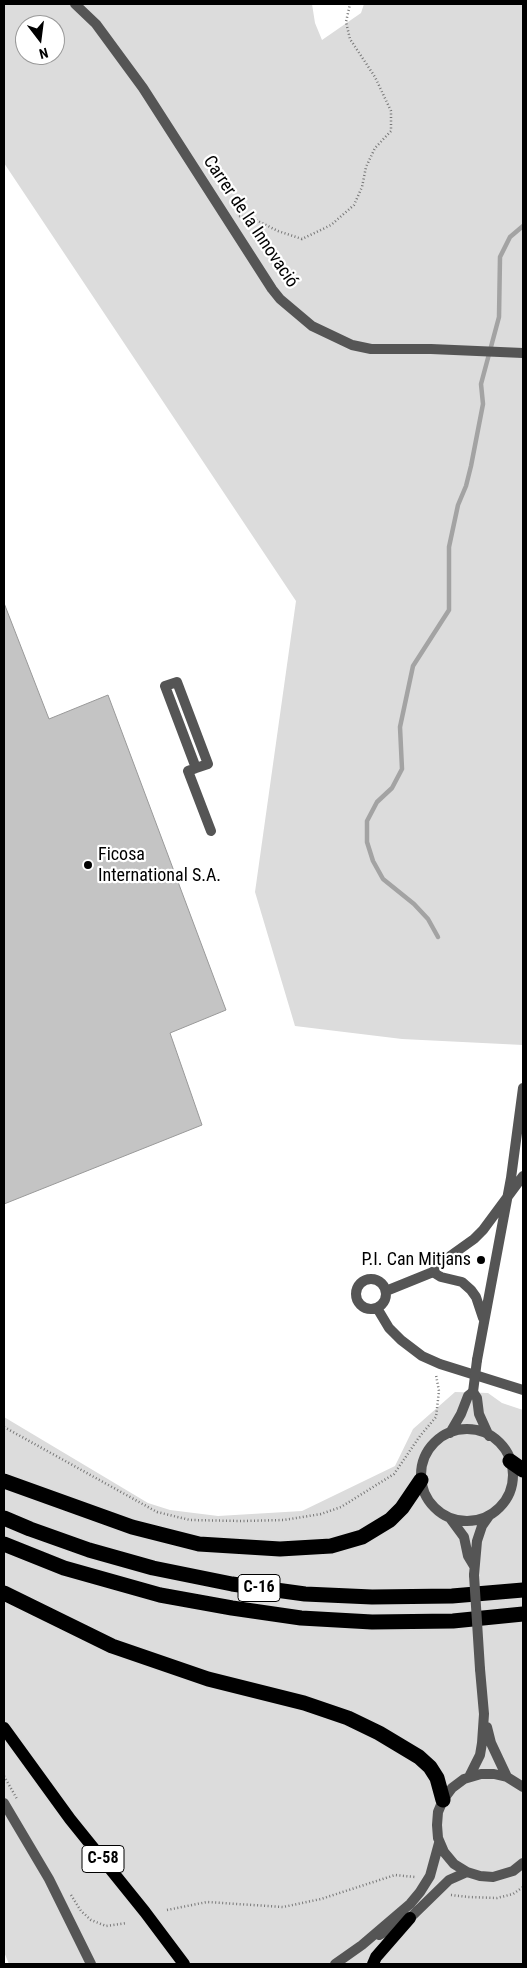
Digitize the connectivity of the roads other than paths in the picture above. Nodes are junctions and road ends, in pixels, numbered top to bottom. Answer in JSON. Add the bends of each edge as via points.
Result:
{"nodes":[{"id":1,"x":75,"y":4,"type":"edge"},
{"id":2,"x":523,"y":353,"type":"edge"},
{"id":3,"x":196,"y":768,"type":"junction"},
{"id":4,"x":211,"y":831,"type":"dead end"},
{"id":5,"x":523,"y":1088,"type":"edge"},
{"id":6,"x":523,"y":1176,"type":"edge"},
{"id":7,"x":506,"y":1201,"type":"junction"},
{"id":8,"x":433,"y":1272,"type":"junction"},
{"id":9,"x":386,"y":1291,"type":"junction"},
{"id":10,"x":377,"y":1308,"type":"junction"},
{"id":11,"x":484,"y":1319,"type":"junction"},
{"id":12,"x":523,"y":1390,"type":"edge"},
{"id":13,"x":473,"y":1392,"type":"junction"},
{"id":14,"x":450,"y":1432,"type":"junction"},
{"id":15,"x":489,"y":1436,"type":"junction"},
{"id":16,"x":510,"y":1461,"type":"junction"},
{"id":17,"x":523,"y":1470,"type":"edge"},
{"id":18,"x":421,"y":1480,"type":"junction"},
{"id":19,"x":4,"y":1481,"type":"edge"},
{"id":20,"x":491,"y":1513,"type":"junction"},
{"id":21,"x":4,"y":1518,"type":"edge"},
{"id":22,"x":450,"y":1518,"type":"junction"},
{"id":23,"x":4,"y":1544,"type":"edge"},
{"id":24,"x":474,"y":1570,"type":"junction"},
{"id":25,"x":523,"y":1590,"type":"edge"},
{"id":26,"x":4,"y":1594,"type":"edge"},
{"id":27,"x":523,"y":1614,"type":"edge"},
{"id":28,"x":484,"y":1714,"type":"junction"},
{"id":29,"x":4,"y":1728,"type":"edge"},
{"id":30,"x":4,"y":1736,"type":"edge"},
{"id":31,"x":22,"y":1755,"type":"junction"},
{"id":32,"x":469,"y":1777,"type":"junction"},
{"id":33,"x":507,"y":1777,"type":"junction"},
{"id":34,"x":523,"y":1787,"type":"edge"},
{"id":35,"x":443,"y":1800,"type":"junction"},
{"id":36,"x":4,"y":1803,"type":"edge"},
{"id":37,"x":439,"y":1843,"type":"junction"},
{"id":38,"x":523,"y":1863,"type":"edge"},
{"id":39,"x":466,"y":1872,"type":"junction"},
{"id":40,"x":410,"y":1918,"type":"junction"},
{"id":41,"x":362,"y":1945,"type":"junction"},
{"id":42,"x":91,"y":1964,"type":"edge"},
{"id":43,"x":184,"y":1964,"type":"edge"},
{"id":44,"x":335,"y":1964,"type":"edge"},
{"id":45,"x":373,"y":1964,"type":"edge"}],
"edges":[{"from":1,"to":2,"type":"street","name":"Carrer de la Innovació","via":[[96,24],[132,72],[272,290],[312,326],[352,346],[372,349]]},
{"from":3,"to":3,"type":"street","via":[[208,764],[177,682],[166,686]]},
{"from":3,"to":4,"type":"street","via":[[188,771]]},
{"from":5,"to":7,"type":"street"},
{"from":6,"to":7,"type":"street"},
{"from":7,"to":8,"type":"street","via":[[474,1239]]},
{"from":7,"to":11,"type":"street"},
{"from":8,"to":9,"type":"street"},
{"from":8,"to":11,"type":"street","via":[[462,1282],[471,1290]]},
{"from":9,"to":10,"type":"street","via":[[385,1299]]},
{"from":9,"to":10,"type":"street","via":[[373,1280],[367,1280],[358,1287],[361,1305]]},
{"from":10,"to":12,"type":"street","via":[[401,1340],[422,1356]]},
{"from":11,"to":13,"type":"street","bridge":true},
{"from":13,"to":14,"type":"street"},
{"from":13,"to":15,"type":"street"},
{"from":14,"to":15,"type":"street","via":[[474,1430]]},
{"from":14,"to":18,"type":"street","via":[[436,1441],[425,1455]]},
{"from":15,"to":16,"type":"street","via":[[502,1446]]},
{"from":16,"to":17,"type":"highway"},
{"from":16,"to":20,"type":"street","via":[[512,1477],[508,1493]]},
{"from":18,"to":19,"type":"highway","via":[[390,1520],[362,1537],[331,1546],[280,1549],[200,1544],[132,1527]]},
{"from":18,"to":22,"type":"street","via":[[432,1506]]},
{"from":20,"to":22,"type":"street","via":[[474,1520]]},
{"from":20,"to":24,"type":"street","via":[[479,1534]]},
{"from":21,"to":25,"type":"highway","number":"C-16","via":[[89,1550],[144,1566],[232,1584],[305,1594],[372,1597],[452,1596]]},
{"from":22,"to":24,"type":"street","via":[[464,1537]]},
{"from":23,"to":27,"type":"highway","number":"C-16","via":[[64,1568],[160,1595],[301,1618],[372,1622],[453,1621]]},
{"from":24,"to":28,"type":"street","bridge":true},
{"from":26,"to":35,"type":"highway","via":[[112,1646],[208,1679],[304,1703],[356,1722],[419,1757],[438,1778]]},
{"from":28,"to":32,"type":"street","via":[[480,1756]]},
{"from":28,"to":33,"type":"street","via":[[491,1743]]},
{"from":29,"to":31,"type":"main road","number":"C-58"},
{"from":30,"to":31,"type":"main road"},
{"from":31,"to":43,"type":"main road","number":"C-58"},
{"from":32,"to":33,"type":"street","via":[[488,1774]]},
{"from":32,"to":35,"type":"street","via":[[452,1788]]},
{"from":33,"to":34,"type":"street"},
{"from":35,"to":37,"type":"street","via":[[437,1821]]},
{"from":36,"to":42,"type":"street","via":[[46,1872]]},
{"from":37,"to":39,"type":"street","via":[[450,1860]]},
{"from":37,"to":41,"type":"street","via":[[427,1883],[410,1904]]},
{"from":38,"to":39,"type":"street","via":[[512,1871],[493,1877]]},
{"from":39,"to":40,"type":"street","via":[[449,1880]]},
{"from":40,"to":41,"type":"street"},
{"from":40,"to":45,"type":"main road"},
{"from":41,"to":44,"type":"street"}]}
